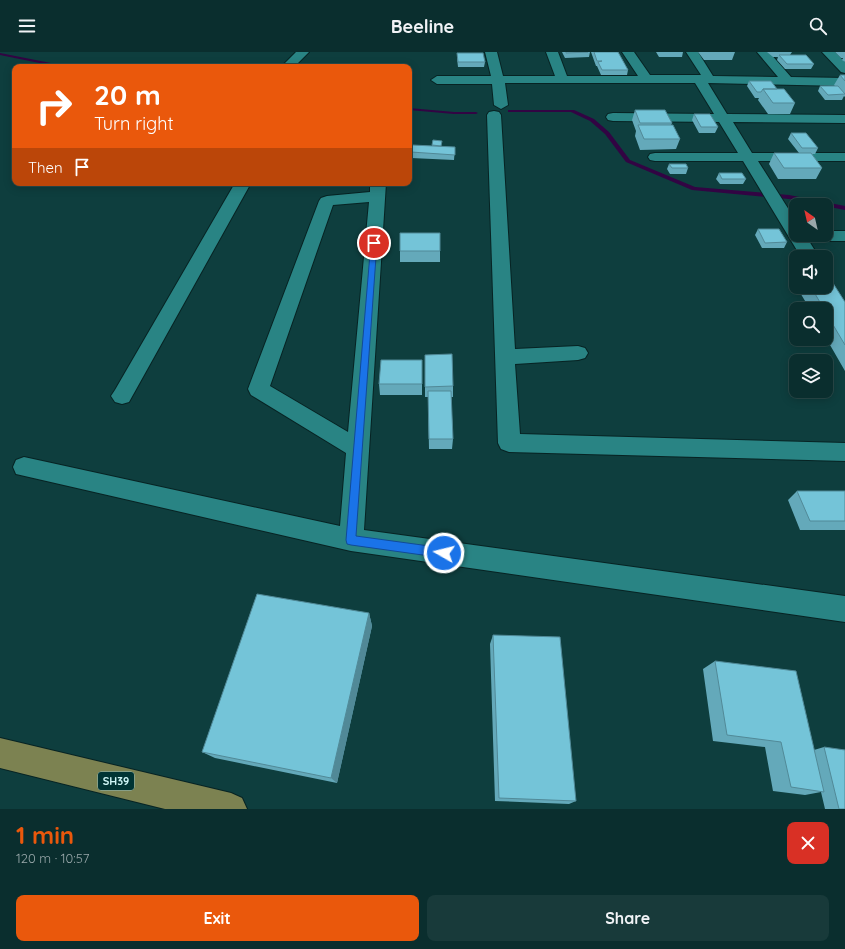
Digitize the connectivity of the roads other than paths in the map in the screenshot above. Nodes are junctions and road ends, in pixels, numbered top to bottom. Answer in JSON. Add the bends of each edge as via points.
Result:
{"nodes":[{"id":1,"x":303,"y":52,"type":"edge"},
{"id":2,"x":491,"y":52,"type":"edge"},
{"id":3,"x":552,"y":52,"type":"edge"},
{"id":4,"x":628,"y":52,"type":"edge"},
{"id":5,"x":692,"y":52,"type":"edge"},
{"id":6,"x":763,"y":52,"type":"edge"},
{"id":7,"x":828,"y":52,"type":"edge"},
{"id":8,"x":289,"y":64,"type":"edge"},
{"id":9,"x":845,"y":69,"type":"edge"},
{"id":10,"x":562,"y":79,"type":"junction"},
{"id":11,"x":646,"y":79,"type":"junction"},
{"id":12,"x":704,"y":79,"type":"junction"},
{"id":13,"x":437,"y":80,"type":"dead end"},
{"id":14,"x":498,"y":80,"type":"junction"},
{"id":15,"x":788,"y":81,"type":"junction"},
{"id":16,"x":845,"y":82,"type":"edge"},
{"id":17,"x":613,"y":117,"type":"dead end"},
{"id":18,"x":723,"y":118,"type":"junction"},
{"id":19,"x":845,"y":119,"type":"edge"},
{"id":20,"x":746,"y":156,"type":"junction"},
{"id":21,"x":655,"y":157,"type":"dead end"},
{"id":22,"x":845,"y":157,"type":"edge"},
{"id":23,"x":241,"y":186,"type":"edge"},
{"id":24,"x":378,"y":189,"type":"edge"},
{"id":25,"x":789,"y":224,"type":"edge"},
{"id":26,"x":833,"y":236,"type":"edge"},
{"id":27,"x":845,"y":236,"type":"edge"},
{"id":28,"x":578,"y":353,"type":"dead end"},
{"id":29,"x":505,"y":357,"type":"junction"},
{"id":30,"x":122,"y":396,"type":"dead end"},
{"id":31,"x":358,"y":449,"type":"junction"},
{"id":32,"x":845,"y":452,"type":"edge"},
{"id":33,"x":24,"y":467,"type":"dead end"},
{"id":34,"x":351,"y":540,"type":"junction"},
{"id":35,"x":845,"y":609,"type":"edge"},
{"id":36,"x":0,"y":754,"type":"edge"},
{"id":37,"x":231,"y":809,"type":"edge"}],
"edges":[{"from":1,"to":8,"type":"street"},
{"from":2,"to":14,"type":"street"},
{"from":3,"to":10,"type":"street"},
{"from":4,"to":11,"type":"street"},
{"from":5,"to":12,"type":"street"},
{"from":6,"to":15,"type":"street"},
{"from":7,"to":9,"type":"street"},
{"from":10,"to":11,"type":"street"},
{"from":10,"to":14,"type":"street"},
{"from":11,"to":12,"type":"street"},
{"from":12,"to":15,"type":"street"},
{"from":12,"to":18,"type":"street"},
{"from":13,"to":14,"type":"street"},
{"from":14,"to":29,"type":"street"},
{"from":15,"to":16,"type":"street"},
{"from":17,"to":18,"type":"street"},
{"from":18,"to":19,"type":"street"},
{"from":18,"to":20,"type":"street"},
{"from":20,"to":21,"type":"street"},
{"from":20,"to":22,"type":"street"},
{"from":20,"to":25,"type":"street"},
{"from":23,"to":30,"type":"street"},
{"from":24,"to":31,"type":"street"},
{"from":24,"to":31,"type":"street","via":[[328,201],[258,389]]},
{"from":26,"to":27,"type":"street"},
{"from":28,"to":29,"type":"street"},
{"from":29,"to":32,"type":"street","via":[[509,443]]},
{"from":31,"to":34,"type":"street"},
{"from":33,"to":34,"type":"street"},
{"from":34,"to":35,"type":"street"},
{"from":36,"to":37,"type":"main road","number":"SH39"}]}
